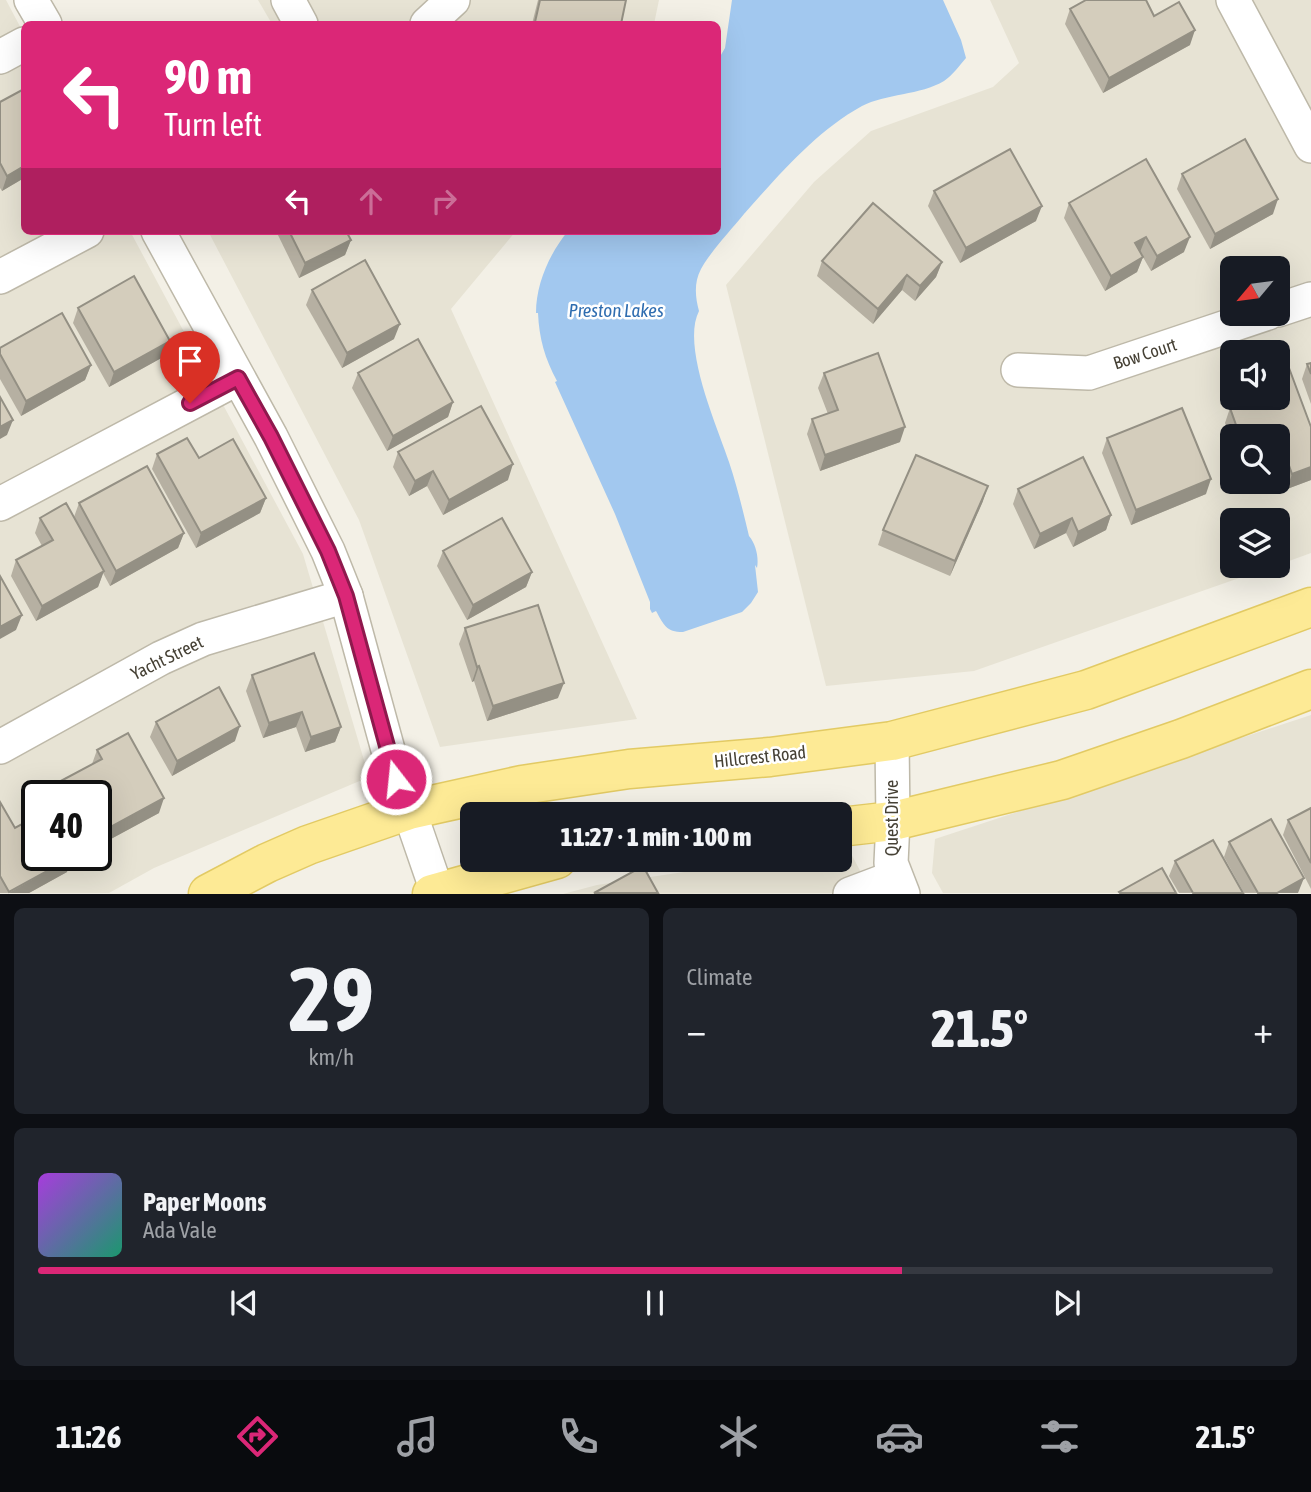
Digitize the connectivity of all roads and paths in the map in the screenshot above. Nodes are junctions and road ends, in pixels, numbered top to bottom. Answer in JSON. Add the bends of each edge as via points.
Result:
{"nodes":[{"id":1,"x":32,"y":0,"type":"edge"},
{"id":2,"x":288,"y":0,"type":"edge"},
{"id":3,"x":453,"y":0,"type":"edge"},
{"id":4,"x":1233,"y":0,"type":"edge"},
{"id":5,"x":43,"y":21,"type":"edge"},
{"id":6,"x":299,"y":21,"type":"edge"},
{"id":7,"x":431,"y":21,"type":"edge"},
{"id":8,"x":21,"y":46,"type":"edge"},
{"id":9,"x":0,"y":57,"type":"edge"},
{"id":10,"x":1311,"y":146,"type":"edge"},
{"id":11,"x":79,"y":235,"type":"edge"},
{"id":12,"x":160,"y":235,"type":"edge"},
{"id":13,"x":0,"y":277,"type":"edge"},
{"id":14,"x":1311,"y":299,"type":"edge"},
{"id":15,"x":1290,"y":306,"type":"edge"},
{"id":16,"x":1229,"y":326,"type":"edge"},
{"id":17,"x":1018,"y":370,"type":"dead end"},
{"id":18,"x":238,"y":378,"type":"junction"},
{"id":19,"x":0,"y":504,"type":"edge"},
{"id":20,"x":346,"y":596,"type":"junction"},
{"id":21,"x":1311,"y":607,"type":"edge"},
{"id":22,"x":1311,"y":689,"type":"edge"},
{"id":23,"x":892,"y":741,"type":"junction"},
{"id":24,"x":0,"y":747,"type":"edge"},
{"id":25,"x":409,"y":810,"type":"junction"},
{"id":26,"x":893,"y":821,"type":"junction"},
{"id":27,"x":852,"y":826,"type":"edge"},
{"id":28,"x":511,"y":872,"type":"edge"},
{"id":29,"x":899,"y":885,"type":"edge"},
{"id":30,"x":436,"y":893,"type":"edge"},
{"id":31,"x":208,"y":894,"type":"edge"},
{"id":32,"x":850,"y":894,"type":"edge"}],
"edges":[{"from":1,"to":5,"type":"street"},
{"from":2,"to":6,"type":"street"},
{"from":3,"to":7,"type":"street"},
{"from":4,"to":10,"type":"street"},
{"from":8,"to":9,"type":"street"},
{"from":11,"to":13,"type":"street"},
{"from":12,"to":18,"type":"street"},
{"from":14,"to":15,"type":"street"},
{"from":16,"to":17,"type":"street","name":"Bow Court","via":[[1089,373]]},
{"from":18,"to":19,"type":"street"},
{"from":18,"to":20,"type":"street"},
{"from":20,"to":24,"type":"street","name":"Yacht Street","via":[[203,639]]},
{"from":20,"to":25,"type":"street","via":[[396,779]]},
{"from":21,"to":23,"type":"main road","name":"Hillcrest Road","via":[[1086,690]]},
{"from":22,"to":26,"type":"main road","via":[[1062,780]]},
{"from":23,"to":25,"type":"main road","name":"Hillcrest Road","via":[[629,769],[522,785]]},
{"from":23,"to":26,"type":"street","name":"Quest Drive"},
{"from":25,"to":30,"type":"street"},
{"from":25,"to":31,"type":"main road","name":"Hillcrest Road","via":[[308,845]]},
{"from":26,"to":27,"type":"main road"},
{"from":26,"to":29,"type":"street","name":"Quest Drive","via":[[891,863]]},
{"from":28,"to":30,"type":"main road"},
{"from":29,"to":32,"type":"street"}]}
